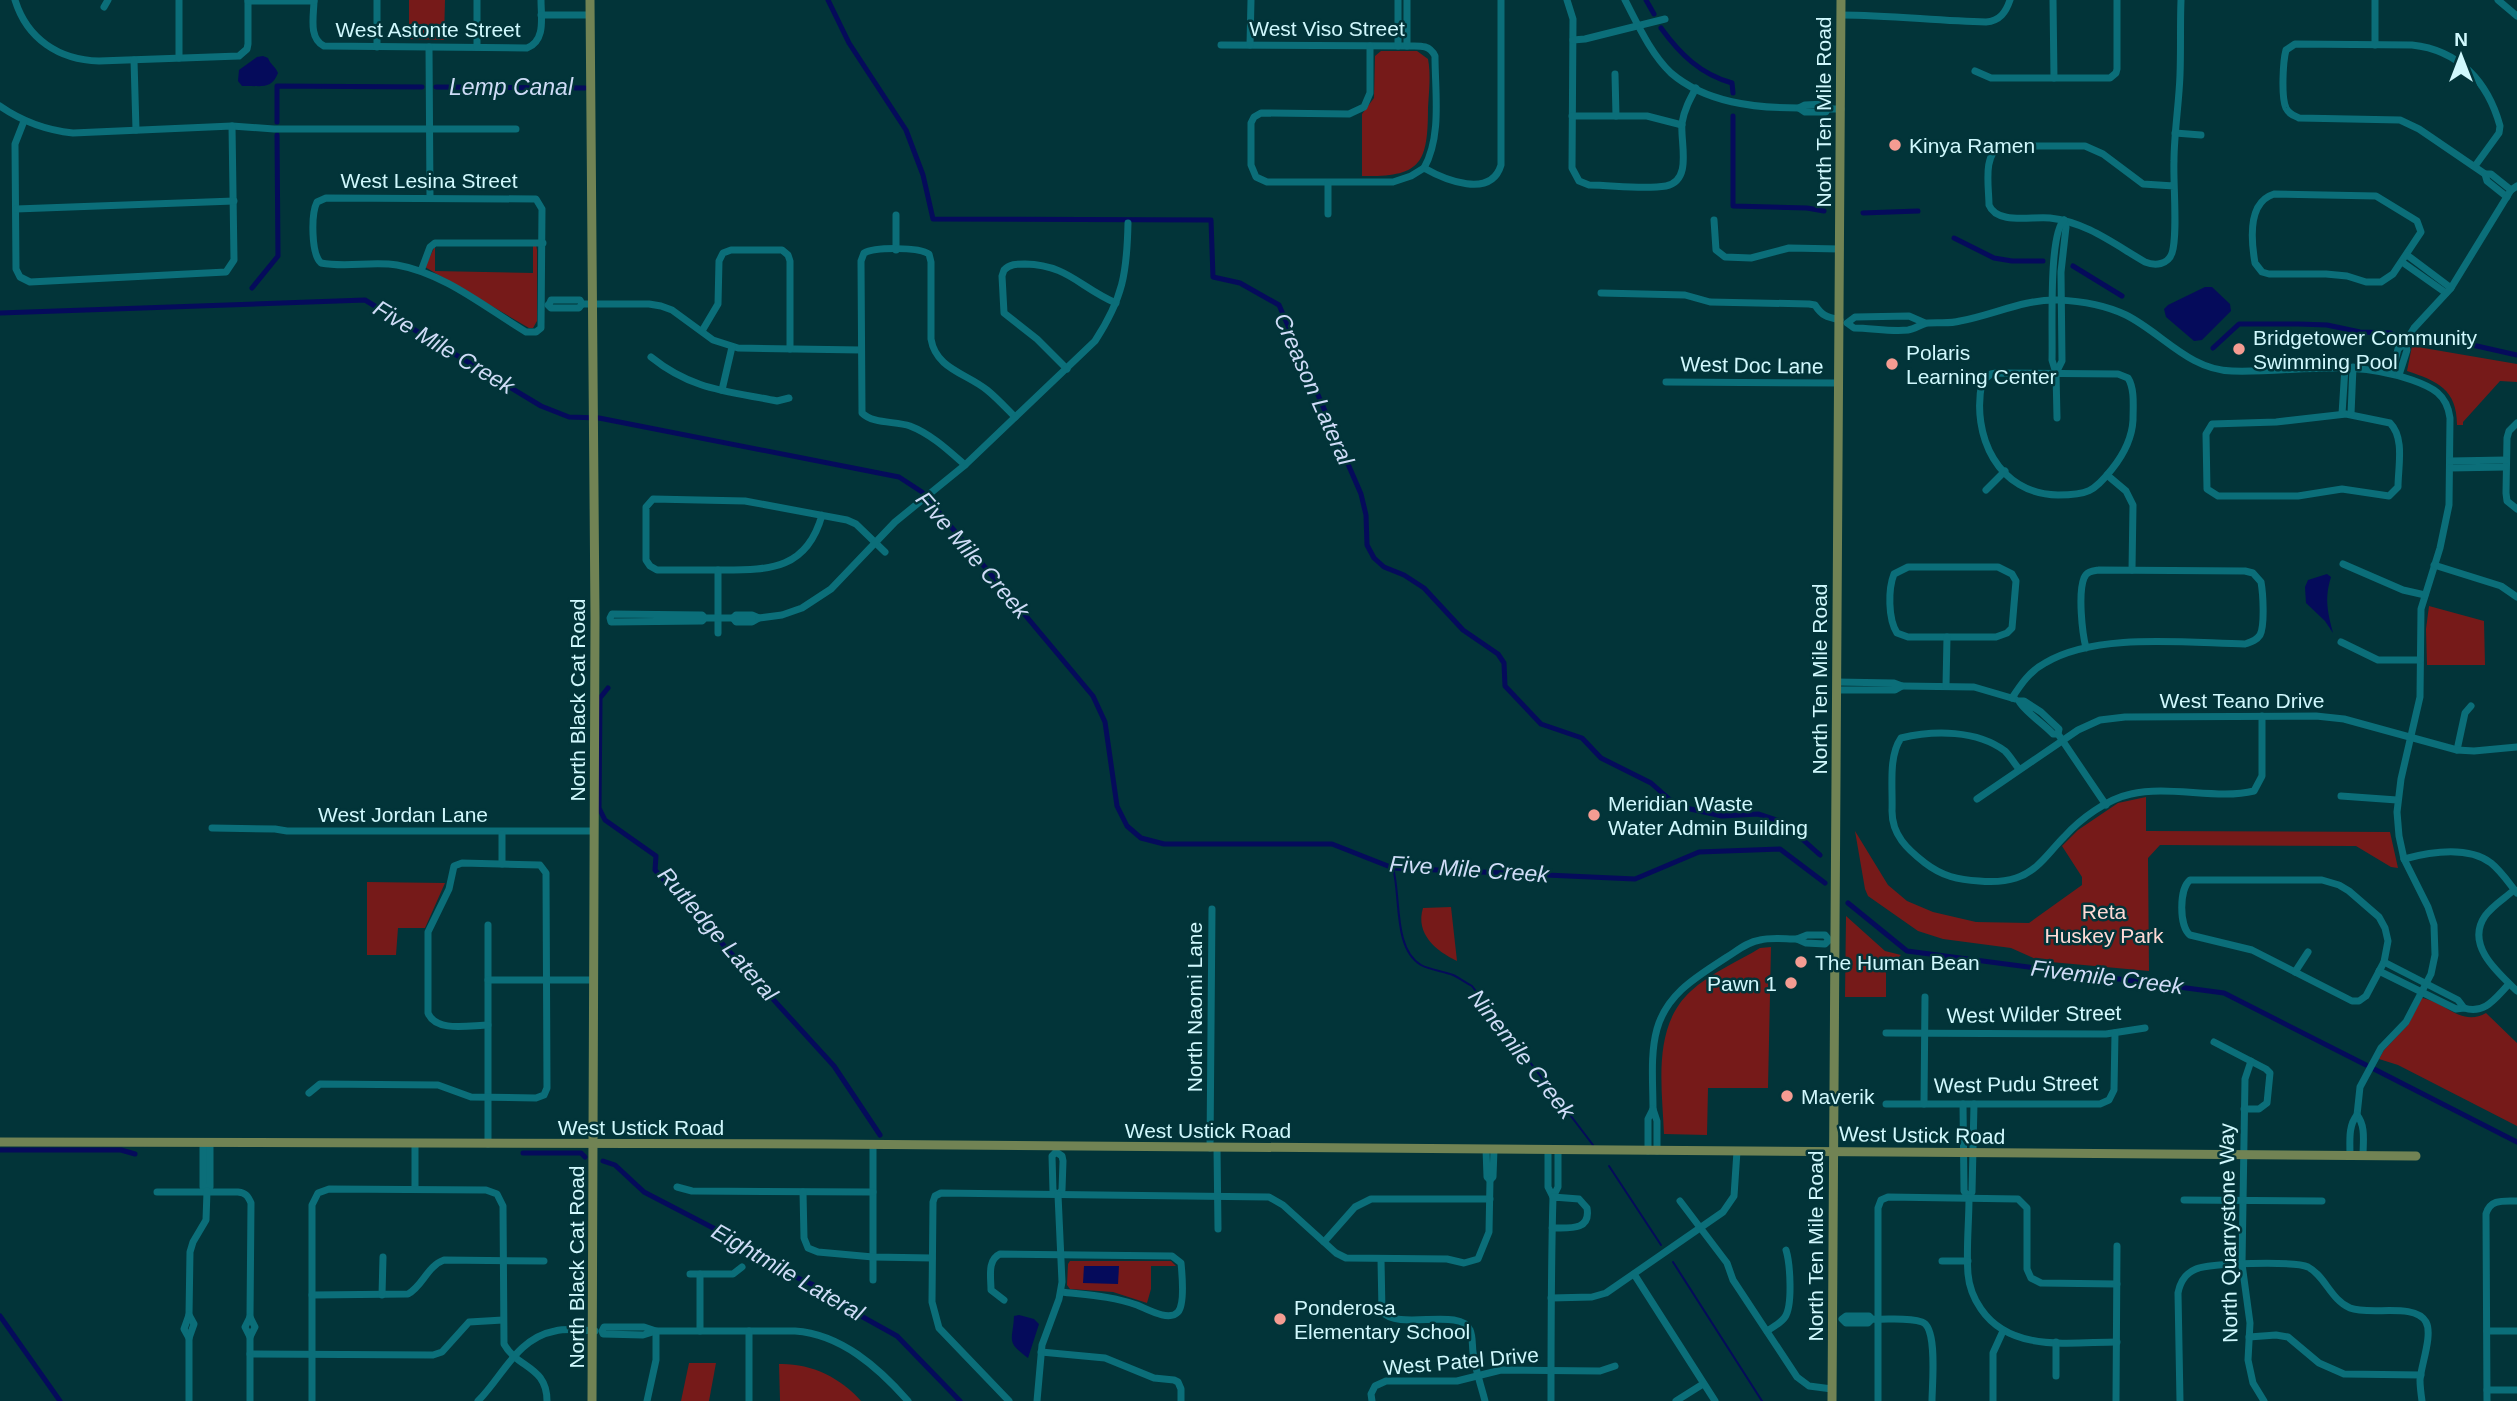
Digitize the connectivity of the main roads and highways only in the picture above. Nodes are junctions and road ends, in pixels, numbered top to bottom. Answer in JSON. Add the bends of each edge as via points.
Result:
{"nodes":[{"id":1,"x":590,"y":0,"type":"edge"},
{"id":2,"x":1841,"y":0,"type":"edge"},
{"id":3,"x":0,"y":1142,"type":"edge"},
{"id":4,"x":594,"y":1144,"type":"junction"},
{"id":5,"x":1832,"y":1152,"type":"junction"},
{"id":6,"x":2416,"y":1156,"type":"dead end"},
{"id":7,"x":592,"y":1401,"type":"edge"},
{"id":8,"x":1832,"y":1401,"type":"edge"}],
"edges":[{"from":1,"to":4,"type":"main road","name":"North Black Cat Road"},
{"from":2,"to":5,"type":"main road","name":"North Ten Mile Road","via":[[1842,322]]},
{"from":3,"to":4,"type":"main road","name":"West Ustick Road"},
{"from":4,"to":5,"type":"main road","name":"West Ustick Road"},
{"from":4,"to":7,"type":"main road","name":"North Black Cat Road","via":[[597,1331]]},
{"from":5,"to":6,"type":"main road","name":"West Ustick Road"},
{"from":5,"to":8,"type":"main road","name":"North Ten Mile Road","via":[[1837,1320]]}]}
